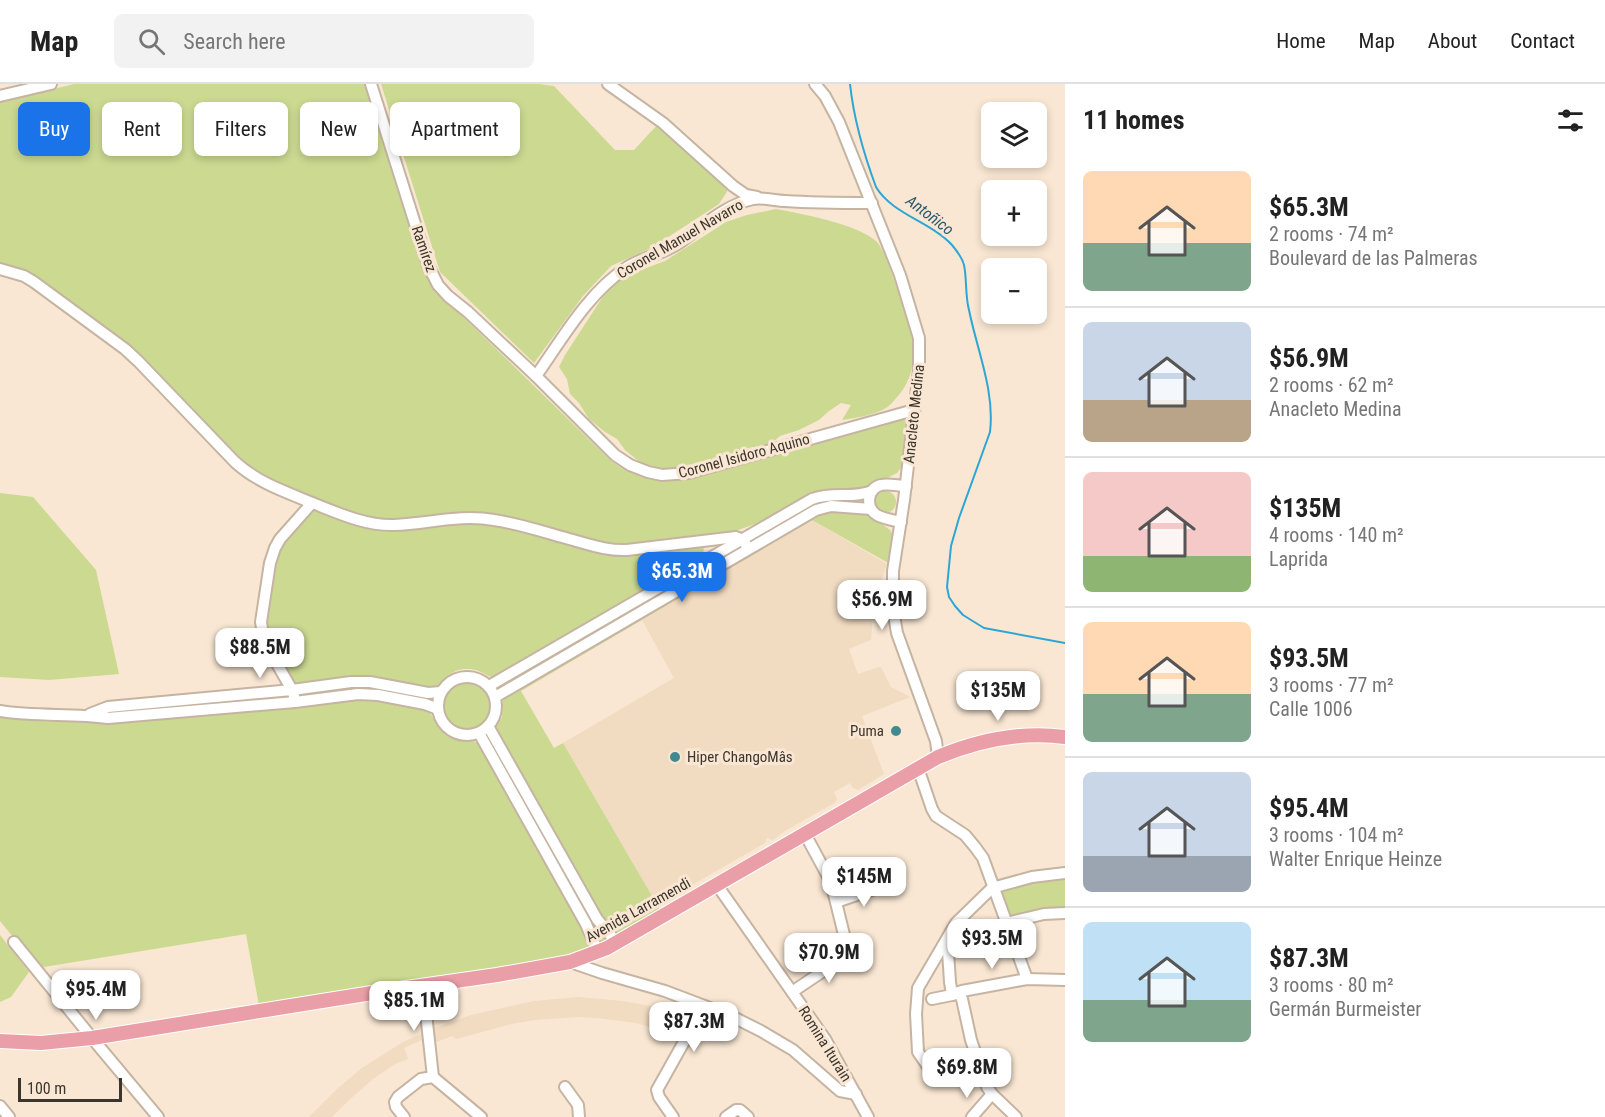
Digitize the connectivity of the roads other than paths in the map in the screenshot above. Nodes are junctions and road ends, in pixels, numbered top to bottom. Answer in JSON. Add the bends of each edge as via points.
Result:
{"nodes":[{"id":1,"x":51,"y":84,"type":"edge"},
{"id":2,"x":372,"y":84,"type":"edge"},
{"id":3,"x":608,"y":84,"type":"edge"},
{"id":4,"x":815,"y":84,"type":"edge"},
{"id":5,"x":0,"y":96,"type":"edge"},
{"id":6,"x":760,"y":198,"type":"junction"},
{"id":7,"x":872,"y":203,"type":"junction"},
{"id":8,"x":0,"y":269,"type":"edge"},
{"id":9,"x":536,"y":376,"type":"junction"},
{"id":10,"x":914,"y":410,"type":"junction"},
{"id":11,"x":906,"y":486,"type":"junction"},
{"id":12,"x":872,"y":491,"type":"junction"},
{"id":13,"x":312,"y":502,"type":"junction"},
{"id":14,"x":871,"y":509,"type":"junction"},
{"id":15,"x":901,"y":522,"type":"junction"},
{"id":16,"x":745,"y":544,"type":"junction"},
{"id":17,"x":489,"y":686,"type":"junction"},
{"id":18,"x":292,"y":690,"type":"junction"},
{"id":19,"x":441,"y":692,"type":"junction"},
{"id":20,"x":495,"y":697,"type":"junction"},
{"id":21,"x":295,"y":702,"type":"junction"},
{"id":22,"x":438,"y":709,"type":"junction"},
{"id":23,"x":0,"y":711,"type":"edge"},
{"id":24,"x":87,"y":715,"type":"junction"},
{"id":25,"x":488,"y":726,"type":"junction"},
{"id":26,"x":479,"y":733,"type":"junction"},
{"id":27,"x":1065,"y":737,"type":"edge"},
{"id":28,"x":939,"y":757,"type":"junction"},
{"id":29,"x":918,"y":768,"type":"junction"},
{"id":30,"x":805,"y":834,"type":"junction"},
{"id":31,"x":1065,"y":873,"type":"edge"},
{"id":32,"x":717,"y":885,"type":"junction"},
{"id":33,"x":883,"y":886,"type":"dead end"},
{"id":34,"x":993,"y":888,"type":"junction"},
{"id":35,"x":836,"y":902,"type":"junction"},
{"id":36,"x":1065,"y":913,"type":"edge"},
{"id":37,"x":1006,"y":923,"type":"junction"},
{"id":38,"x":14,"y":942,"type":"dead end"},
{"id":39,"x":617,"y":943,"type":"junction"},
{"id":40,"x":943,"y":946,"type":"junction"},
{"id":41,"x":598,"y":952,"type":"junction"},
{"id":42,"x":570,"y":962,"type":"junction"},
{"id":43,"x":1027,"y":979,"type":"junction"},
{"id":44,"x":1065,"y":980,"type":"edge"},
{"id":45,"x":423,"y":986,"type":"junction"},
{"id":46,"x":792,"y":992,"type":"junction"},
{"id":47,"x":955,"y":994,"type":"junction"},
{"id":48,"x":932,"y":999,"type":"dead end"},
{"id":49,"x":704,"y":1006,"type":"junction"},
{"id":50,"x":92,"y":1038,"type":"junction"},
{"id":51,"x":0,"y":1041,"type":"edge"},
{"id":52,"x":983,"y":1076,"type":"junction"},
{"id":53,"x":433,"y":1077,"type":"junction"},
{"id":54,"x":565,"y":1087,"type":"dead end"},
{"id":55,"x":856,"y":1094,"type":"junction"},
{"id":56,"x":992,"y":1094,"type":"junction"},
{"id":57,"x":0,"y":1106,"type":"edge"},
{"id":58,"x":744,"y":1114,"type":"edge"},
{"id":59,"x":478,"y":1116,"type":"edge"},
{"id":60,"x":9,"y":1117,"type":"edge"},
{"id":61,"x":158,"y":1117,"type":"edge"},
{"id":62,"x":404,"y":1117,"type":"edge"},
{"id":63,"x":579,"y":1117,"type":"edge"},
{"id":64,"x":673,"y":1117,"type":"edge"},
{"id":65,"x":726,"y":1117,"type":"edge"},
{"id":66,"x":868,"y":1117,"type":"edge"},
{"id":67,"x":972,"y":1117,"type":"edge"},
{"id":68,"x":1016,"y":1117,"type":"edge"}],
"edges":[{"from":1,"to":5,"type":"street"},
{"from":2,"to":9,"type":"street","name":"Ramírez","via":[[434,279]]},
{"from":3,"to":6,"type":"street","via":[[668,127],[733,186]]},
{"from":4,"to":7,"type":"street","name":"Anacleto Medina","via":[[836,115]]},
{"from":6,"to":7,"type":"street","name":"Coronel Manuel Navarro"},
{"from":6,"to":9,"type":"street","name":"Coronel Manuel Navarro","via":[[733,207],[676,245],[615,276],[594,297]]},
{"from":7,"to":10,"type":"street","name":"Anacleto Medina","via":[[918,331],[920,360]]},
{"from":8,"to":13,"type":"street","via":[[39,285],[125,349],[250,475]]},
{"from":9,"to":10,"type":"street","name":"Coronel Isidoro Aquino","via":[[615,455],[662,475],[689,473]]},
{"from":10,"to":11,"type":"street","name":"Anacleto Medina"},
{"from":11,"to":12,"type":"street","via":[[885,484]]},
{"from":11,"to":15,"type":"street","name":"Anacleto Medina"},
{"from":12,"to":14,"type":"street"},
{"from":12,"to":16,"type":"street","via":[[812,499]]},
{"from":13,"to":16,"type":"street","via":[[378,524],[458,517],[486,519],[614,550],[736,537]]},
{"from":13,"to":18,"type":"street","via":[[275,548],[261,622],[264,641]]},
{"from":14,"to":15,"type":"street","via":[[878,516]]},
{"from":14,"to":16,"type":"street","via":[[820,508]]},
{"from":15,"to":28,"type":"street","name":"Anacleto Medina","via":[[893,571],[894,621]]},
{"from":16,"to":17,"type":"street"},
{"from":16,"to":20,"type":"street"},
{"from":17,"to":19,"type":"street","via":[[478,678],[464,676],[451,681]]},
{"from":17,"to":20,"type":"street"},
{"from":18,"to":19,"type":"street","via":[[361,682]]},
{"from":18,"to":21,"type":"street"},
{"from":18,"to":24,"type":"street","via":[[108,707]]},
{"from":19,"to":22,"type":"street"},
{"from":20,"to":25,"type":"street","via":[[495,714]]},
{"from":21,"to":22,"type":"street","via":[[368,694]]},
{"from":21,"to":24,"type":"street","via":[[108,718]]},
{"from":22,"to":26,"type":"street","via":[[450,730],[464,735]]},
{"from":23,"to":24,"type":"street"},
{"from":25,"to":26,"type":"street"},
{"from":25,"to":39,"type":"street","via":[[597,919]]},
{"from":26,"to":41,"type":"street"},
{"from":27,"to":28,"type":"main road","name":"Avenida Larramendi","via":[[998,738]]},
{"from":28,"to":29,"type":"main road","name":"Avenida Larramendi"},
{"from":29,"to":30,"type":"main road","name":"Avenida Larramendi"},
{"from":29,"to":34,"type":"street","via":[[933,812],[975,847]]},
{"from":30,"to":32,"type":"main road","name":"Avenida Larramendi"},
{"from":30,"to":35,"type":"street","via":[[828,874]]},
{"from":31,"to":34,"type":"street"},
{"from":32,"to":39,"type":"main road","name":"Avenida Larramendi"},
{"from":32,"to":46,"type":"street","name":"Romina Iturain"},
{"from":33,"to":35,"type":"street"},
{"from":34,"to":37,"type":"street"},
{"from":34,"to":40,"type":"street","via":[[959,918]]},
{"from":35,"to":46,"type":"street","via":[[847,954]]},
{"from":36,"to":37,"type":"street"},
{"from":37,"to":43,"type":"street"},
{"from":38,"to":50,"type":"street"},
{"from":39,"to":41,"type":"main road","name":"Avenida Larramendi"},
{"from":40,"to":47,"type":"street","via":[[948,951],[950,982]]},
{"from":40,"to":52,"type":"street","via":[[917,992],[918,1052],[935,1073]]},
{"from":41,"to":42,"type":"main road","name":"Avenida Larramendi"},
{"from":42,"to":45,"type":"main road","name":"Avenida Larramendi"},
{"from":42,"to":49,"type":"street"},
{"from":43,"to":44,"type":"street"},
{"from":43,"to":47,"type":"street"},
{"from":45,"to":50,"type":"main road","name":"Avenida Larramendi"},
{"from":45,"to":53,"type":"street"},
{"from":46,"to":55,"type":"street","name":"Romina Iturain"},
{"from":47,"to":48,"type":"street"},
{"from":47,"to":52,"type":"street","via":[[962,999]]},
{"from":49,"to":55,"type":"street","via":[[782,1042],[840,1091]]},
{"from":49,"to":64,"type":"street","via":[[657,1090]]},
{"from":50,"to":51,"type":"main road","name":"Avenida Larramendi","via":[[41,1043]]},
{"from":50,"to":61,"type":"street"},
{"from":52,"to":56,"type":"street"},
{"from":53,"to":59,"type":"street"},
{"from":53,"to":62,"type":"street","via":[[420,1079],[398,1097],[396,1107]]},
{"from":54,"to":63,"type":"street","via":[[578,1105]]},
{"from":55,"to":66,"type":"street","name":"Romina Iturain"},
{"from":56,"to":67,"type":"street"},
{"from":56,"to":68,"type":"street"},
{"from":57,"to":60,"type":"street"},
{"from":58,"to":65,"type":"street","via":[[736,1110]]}]}
